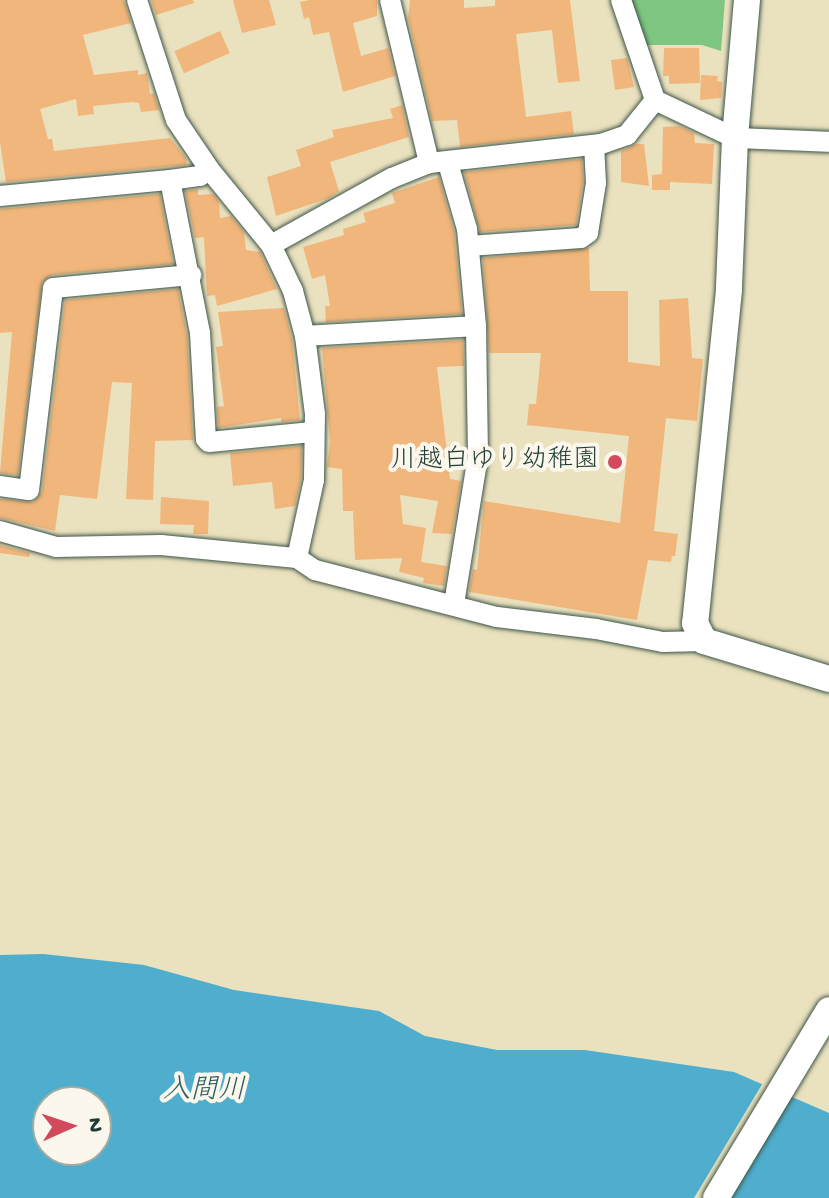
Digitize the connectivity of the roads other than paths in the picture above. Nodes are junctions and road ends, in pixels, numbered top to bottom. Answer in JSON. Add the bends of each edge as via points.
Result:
{"nodes":[{"id":1,"x":137,"y":0,"type":"edge"},
{"id":2,"x":390,"y":0,"type":"edge"},
{"id":3,"x":621,"y":0,"type":"edge"},
{"id":4,"x":747,"y":0,"type":"edge"},
{"id":5,"x":655,"y":100,"type":"junction"},
{"id":6,"x":735,"y":138,"type":"junction"},
{"id":7,"x":829,"y":142,"type":"edge"},
{"id":8,"x":594,"y":145,"type":"junction"},
{"id":9,"x":438,"y":163,"type":"junction"},
{"id":10,"x":209,"y":169,"type":"junction"},
{"id":11,"x":170,"y":180,"type":"junction"},
{"id":12,"x":0,"y":196,"type":"edge"},
{"id":13,"x":271,"y":245,"type":"junction"},
{"id":14,"x":469,"y":246,"type":"junction"},
{"id":15,"x":191,"y":275,"type":"junction"},
{"id":16,"x":476,"y":326,"type":"junction"},
{"id":17,"x":305,"y":336,"type":"junction"},
{"id":18,"x":313,"y":432,"type":"junction"},
{"id":19,"x":0,"y":486,"type":"edge"},
{"id":20,"x":0,"y":531,"type":"edge"},
{"id":21,"x":297,"y":558,"type":"junction"},
{"id":22,"x":454,"y":604,"type":"junction"},
{"id":23,"x":704,"y":641,"type":"junction"},
{"id":24,"x":829,"y":679,"type":"edge"},
{"id":25,"x":829,"y":1010,"type":"edge"},
{"id":26,"x":716,"y":1198,"type":"edge"}],
"edges":[{"from":1,"to":10,"type":"street","via":[[176,120]]},
{"from":2,"to":9,"type":"street"},
{"from":3,"to":5,"type":"street"},
{"from":4,"to":6,"type":"street"},
{"from":5,"to":6,"type":"street"},
{"from":5,"to":8,"type":"street","via":[[627,135]]},
{"from":6,"to":7,"type":"street"},
{"from":6,"to":23,"type":"street","via":[[729,290],[695,623]]},
{"from":8,"to":9,"type":"street"},
{"from":8,"to":14,"type":"street","via":[[596,183],[588,233],[581,238]]},
{"from":9,"to":13,"type":"street","via":[[392,178]]},
{"from":9,"to":14,"type":"street"},
{"from":10,"to":11,"type":"street","via":[[200,176]]},
{"from":10,"to":13,"type":"street"},
{"from":11,"to":12,"type":"street"},
{"from":11,"to":15,"type":"street"},
{"from":13,"to":17,"type":"street","via":[[293,291]]},
{"from":14,"to":16,"type":"street"},
{"from":15,"to":18,"type":"street","via":[[206,439]]},
{"from":15,"to":19,"type":"street","via":[[53,288],[29,490]]},
{"from":16,"to":17,"type":"street"},
{"from":16,"to":22,"type":"street","via":[[478,455]]},
{"from":17,"to":18,"type":"street"},
{"from":18,"to":21,"type":"street","via":[[314,480]]},
{"from":20,"to":21,"type":"street","via":[[56,547],[135,544]]},
{"from":21,"to":22,"type":"street","via":[[315,570]]},
{"from":22,"to":23,"type":"street","via":[[497,617],[663,642]]},
{"from":23,"to":24,"type":"street"},
{"from":25,"to":26,"type":"street"}]}
